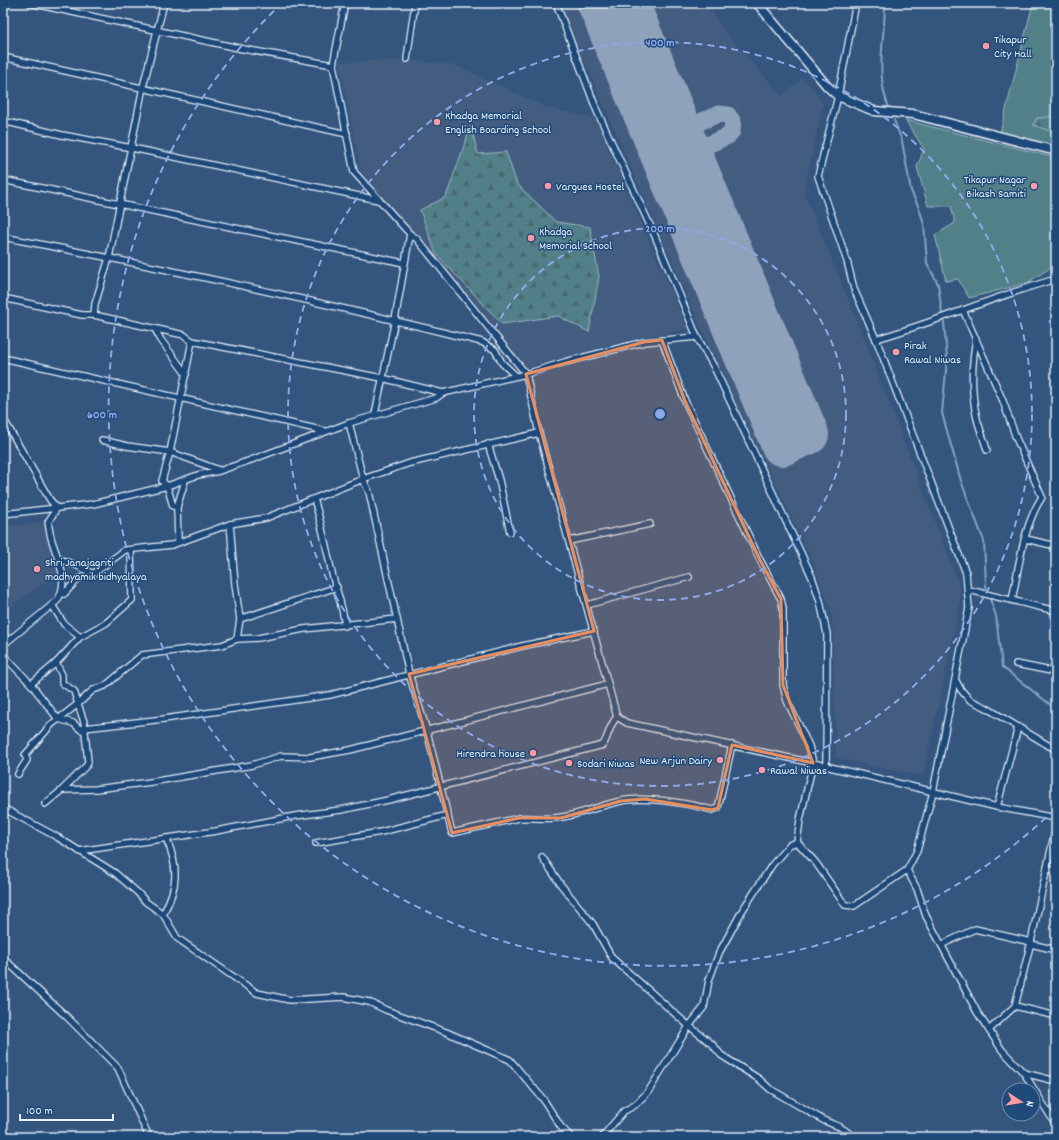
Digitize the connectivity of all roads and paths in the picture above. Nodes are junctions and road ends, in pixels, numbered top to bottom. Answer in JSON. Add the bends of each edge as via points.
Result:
{"nodes":[{"id":1,"x":30,"y":3,"type":"edge"},
{"id":2,"x":164,"y":3,"type":"edge"},
{"id":3,"x":345,"y":3,"type":"edge"},
{"id":4,"x":415,"y":3,"type":"edge"},
{"id":5,"x":556,"y":3,"type":"edge"},
{"id":6,"x":757,"y":3,"type":"edge"},
{"id":7,"x":856,"y":3,"type":"edge"},
{"id":8,"x":158,"y":31,"type":"junction"},
{"id":9,"x":3,"y":57,"type":"edge"},
{"id":10,"x":408,"y":59,"type":"dead end"},
{"id":11,"x":333,"y":65,"type":"junction"},
{"id":12,"x":143,"y":87,"type":"junction"},
{"id":13,"x":838,"y":96,"type":"junction"},
{"id":14,"x":3,"y":121,"type":"edge"},
{"id":15,"x":347,"y":134,"type":"junction"},
{"id":16,"x":132,"y":148,"type":"junction"},
{"id":17,"x":1056,"y":151,"type":"edge"},
{"id":18,"x":3,"y":180,"type":"edge"},
{"id":19,"x":378,"y":200,"type":"junction"},
{"id":20,"x":120,"y":204,"type":"junction"},
{"id":21,"x":410,"y":234,"type":"junction"},
{"id":22,"x":3,"y":237,"type":"edge"},
{"id":23,"x":109,"y":258,"type":"junction"},
{"id":24,"x":404,"y":263,"type":"junction"},
{"id":25,"x":1056,"y":279,"type":"edge"},
{"id":26,"x":3,"y":298,"type":"edge"},
{"id":27,"x":963,"y":310,"type":"junction"},
{"id":28,"x":94,"y":315,"type":"junction"},
{"id":29,"x":395,"y":320,"type":"junction"},
{"id":30,"x":155,"y":329,"type":"junction"},
{"id":31,"x":697,"y":337,"type":"junction"},
{"id":32,"x":876,"y":339,"type":"junction"},
{"id":33,"x":976,"y":339,"type":"junction"},
{"id":34,"x":662,"y":340,"type":"junction"},
{"id":35,"x":192,"y":341,"type":"junction"},
{"id":36,"x":3,"y":358,"type":"edge"},
{"id":37,"x":186,"y":374,"type":"junction"},
{"id":38,"x":526,"y":374,"type":"junction"},
{"id":39,"x":516,"y":376,"type":"junction"},
{"id":40,"x":382,"y":378,"type":"junction"},
{"id":41,"x":443,"y":393,"type":"junction"},
{"id":42,"x":180,"y":399,"type":"junction"},
{"id":43,"x":375,"y":414,"type":"junction"},
{"id":44,"x":3,"y":418,"type":"edge"},
{"id":45,"x":349,"y":423,"type":"junction"},
{"id":46,"x":326,"y":431,"type":"junction"},
{"id":47,"x":539,"y":433,"type":"junction"},
{"id":48,"x":102,"y":440,"type":"dead end"},
{"id":49,"x":488,"y":444,"type":"junction"},
{"id":50,"x":987,"y":450,"type":"dead end"},
{"id":51,"x":170,"y":452,"type":"junction"},
{"id":52,"x":219,"y":471,"type":"junction"},
{"id":53,"x":363,"y":479,"type":"junction"},
{"id":54,"x":185,"y":480,"type":"junction"},
{"id":55,"x":167,"y":486,"type":"junction"},
{"id":56,"x":314,"y":499,"type":"junction"},
{"id":57,"x":177,"y":507,"type":"junction"},
{"id":58,"x":57,"y":508,"type":"junction"},
{"id":59,"x":3,"y":514,"type":"edge"},
{"id":60,"x":230,"y":524,"type":"junction"},
{"id":61,"x":650,"y":524,"type":"dead end"},
{"id":62,"x":510,"y":532,"type":"dead end"},
{"id":63,"x":1026,"y":539,"type":"junction"},
{"id":64,"x":178,"y":541,"type":"junction"},
{"id":65,"x":569,"y":541,"type":"junction"},
{"id":66,"x":1056,"y":546,"type":"edge"},
{"id":67,"x":130,"y":550,"type":"junction"},
{"id":68,"x":59,"y":559,"type":"junction"},
{"id":69,"x":93,"y":574,"type":"junction"},
{"id":70,"x":689,"y":577,"type":"dead end"},
{"id":71,"x":337,"y":587,"type":"junction"},
{"id":72,"x":969,"y":590,"type":"junction"},
{"id":73,"x":62,"y":593,"type":"junction"},
{"id":74,"x":1012,"y":600,"type":"junction"},
{"id":75,"x":52,"y":605,"type":"junction"},
{"id":76,"x":587,"y":605,"type":"junction"},
{"id":77,"x":1056,"y":610,"type":"edge"},
{"id":78,"x":240,"y":619,"type":"junction"},
{"id":79,"x":397,"y":619,"type":"junction"},
{"id":80,"x":346,"y":626,"type":"junction"},
{"id":81,"x":594,"y":631,"type":"junction"},
{"id":82,"x":80,"y":637,"type":"junction"},
{"id":83,"x":237,"y":639,"type":"junction"},
{"id":84,"x":3,"y":645,"type":"edge"},
{"id":85,"x":3,"y":655,"type":"edge"},
{"id":86,"x":56,"y":663,"type":"junction"},
{"id":87,"x":1016,"y":664,"type":"dead end"},
{"id":88,"x":1056,"y":672,"type":"edge"},
{"id":89,"x":409,"y":674,"type":"junction"},
{"id":90,"x":956,"y":681,"type":"junction"},
{"id":91,"x":31,"y":684,"type":"junction"},
{"id":92,"x":608,"y":684,"type":"junction"},
{"id":93,"x":78,"y":704,"type":"junction"},
{"id":94,"x":617,"y":717,"type":"junction"},
{"id":95,"x":58,"y":718,"type":"junction"},
{"id":96,"x":1018,"y":727,"type":"junction"},
{"id":97,"x":84,"y":728,"type":"junction"},
{"id":98,"x":427,"y":731,"type":"junction"},
{"id":99,"x":732,"y":745,"type":"junction"},
{"id":100,"x":1056,"y":750,"type":"edge"},
{"id":101,"x":813,"y":763,"type":"junction"},
{"id":102,"x":826,"y":767,"type":"junction"},
{"id":103,"x":18,"y":774,"type":"dead end"},
{"id":104,"x":440,"y":786,"type":"junction"},
{"id":105,"x":62,"y":790,"type":"junction"},
{"id":106,"x":933,"y":792,"type":"junction"},
{"id":107,"x":45,"y":804,"type":"dead end"},
{"id":108,"x":997,"y":807,"type":"junction"},
{"id":109,"x":3,"y":808,"type":"edge"},
{"id":110,"x":448,"y":815,"type":"junction"},
{"id":111,"x":1056,"y":818,"type":"edge"},
{"id":112,"x":1056,"y":826,"type":"edge"},
{"id":113,"x":166,"y":838,"type":"junction"},
{"id":114,"x":797,"y":842,"type":"junction"},
{"id":115,"x":316,"y":843,"type":"dead end"},
{"id":116,"x":79,"y":851,"type":"junction"},
{"id":117,"x":542,"y":857,"type":"dead end"},
{"id":118,"x":1047,"y":869,"type":"junction"},
{"id":119,"x":907,"y":870,"type":"junction"},
{"id":120,"x":1056,"y":872,"type":"edge"},
{"id":121,"x":163,"y":914,"type":"junction"},
{"id":122,"x":1031,"y":943,"type":"junction"},
{"id":123,"x":943,"y":944,"type":"junction"},
{"id":124,"x":1056,"y":950,"type":"edge"},
{"id":125,"x":3,"y":958,"type":"edge"},
{"id":126,"x":1015,"y":1006,"type":"junction"},
{"id":127,"x":1056,"y":1016,"type":"edge"},
{"id":128,"x":689,"y":1026,"type":"junction"},
{"id":129,"x":989,"y":1030,"type":"junction"},
{"id":130,"x":1024,"y":1073,"type":"junction"},
{"id":131,"x":1056,"y":1081,"type":"edge"},
{"id":132,"x":1056,"y":1125,"type":"edge"},
{"id":133,"x":149,"y":1137,"type":"edge"},
{"id":134,"x":571,"y":1137,"type":"edge"},
{"id":135,"x":602,"y":1137,"type":"edge"},
{"id":136,"x":855,"y":1137,"type":"edge"}],
"edges":[{"from":1,"to":8,"type":"street"},
{"from":2,"to":8,"type":"street"},
{"from":3,"to":11,"type":"street"},
{"from":4,"to":10,"type":"street"},
{"from":5,"to":31,"type":"street","via":[[597,112],[655,236]]},
{"from":6,"to":13,"type":"street"},
{"from":7,"to":13,"type":"street"},
{"from":8,"to":11,"type":"street"},
{"from":8,"to":12,"type":"street"},
{"from":9,"to":12,"type":"street"},
{"from":11,"to":15,"type":"street"},
{"from":12,"to":15,"type":"street"},
{"from":12,"to":16,"type":"street"},
{"from":13,"to":17,"type":"street","via":[[874,111],[913,114]]},
{"from":13,"to":32,"type":"street","via":[[818,176],[854,289]]},
{"from":14,"to":16,"type":"street"},
{"from":15,"to":19,"type":"street","via":[[354,172]]},
{"from":16,"to":19,"type":"street"},
{"from":16,"to":20,"type":"street"},
{"from":18,"to":20,"type":"street"},
{"from":19,"to":21,"type":"street"},
{"from":20,"to":23,"type":"street"},
{"from":20,"to":24,"type":"street"},
{"from":21,"to":24,"type":"street"},
{"from":21,"to":38,"type":"street","via":[[450,278]]},
{"from":22,"to":23,"type":"street"},
{"from":23,"to":28,"type":"street"},
{"from":23,"to":29,"type":"street"},
{"from":24,"to":29,"type":"street"},
{"from":25,"to":27,"type":"street"},
{"from":26,"to":28,"type":"street","via":[[82,315]]},
{"from":27,"to":32,"type":"street"},
{"from":27,"to":33,"type":"street"},
{"from":28,"to":30,"type":"street"},
{"from":29,"to":39,"type":"street","via":[[489,345],[502,363]]},
{"from":29,"to":40,"type":"street"},
{"from":30,"to":35,"type":"street","via":[[184,335]]},
{"from":30,"to":37,"type":"street"},
{"from":31,"to":34,"type":"street"},
{"from":31,"to":102,"type":"street","via":[[714,367],[800,547],[820,601],[827,634]]},
{"from":32,"to":72,"type":"street","via":[[966,573]]},
{"from":33,"to":50,"type":"street","via":[[973,384],[976,413]]},
{"from":33,"to":63,"type":"street","via":[[1042,497],[1035,507]]},
{"from":34,"to":38,"type":"street","via":[[644,342]]},
{"from":34,"to":101,"type":"street","via":[[685,401],[781,599],[784,685],[787,701],[809,746]]},
{"from":35,"to":37,"type":"street"},
{"from":35,"to":40,"type":"street"},
{"from":36,"to":42,"type":"street"},
{"from":37,"to":42,"type":"street"},
{"from":38,"to":39,"type":"street"},
{"from":38,"to":47,"type":"street"},
{"from":39,"to":41,"type":"street"},
{"from":40,"to":41,"type":"street"},
{"from":40,"to":43,"type":"street"},
{"from":41,"to":43,"type":"street","via":[[436,398]]},
{"from":42,"to":46,"type":"street"},
{"from":42,"to":51,"type":"street"},
{"from":43,"to":45,"type":"street"},
{"from":44,"to":58,"type":"street"},
{"from":45,"to":46,"type":"street"},
{"from":45,"to":53,"type":"street"},
{"from":46,"to":52,"type":"street"},
{"from":47,"to":49,"type":"street"},
{"from":47,"to":65,"type":"street"},
{"from":48,"to":51,"type":"street"},
{"from":49,"to":53,"type":"street","via":[[410,463]]},
{"from":49,"to":62,"type":"street"},
{"from":51,"to":52,"type":"street"},
{"from":51,"to":55,"type":"street","via":[[162,480]]},
{"from":52,"to":54,"type":"street"},
{"from":53,"to":56,"type":"street"},
{"from":53,"to":79,"type":"street","via":[[369,492]]},
{"from":54,"to":55,"type":"street"},
{"from":54,"to":57,"type":"street"},
{"from":55,"to":57,"type":"street","via":[[173,506]]},
{"from":55,"to":58,"type":"street","via":[[93,504]]},
{"from":56,"to":60,"type":"street","via":[[266,518]]},
{"from":56,"to":71,"type":"street"},
{"from":57,"to":64,"type":"street"},
{"from":58,"to":59,"type":"street"},
{"from":58,"to":68,"type":"street","via":[[48,522]]},
{"from":60,"to":64,"type":"street"},
{"from":60,"to":78,"type":"street"},
{"from":61,"to":65,"type":"street"},
{"from":63,"to":66,"type":"street"},
{"from":63,"to":74,"type":"street"},
{"from":64,"to":67,"type":"street","via":[[172,545]]},
{"from":65,"to":76,"type":"street"},
{"from":67,"to":69,"type":"street","via":[[118,554]]},
{"from":67,"to":82,"type":"street","via":[[132,600],[106,623]]},
{"from":68,"to":69,"type":"street"},
{"from":68,"to":73,"type":"street","via":[[62,568]]},
{"from":69,"to":73,"type":"street","via":[[78,579],[64,594]]},
{"from":70,"to":76,"type":"street"},
{"from":71,"to":78,"type":"street"},
{"from":71,"to":80,"type":"street","via":[[344,608]]},
{"from":72,"to":74,"type":"street"},
{"from":72,"to":90,"type":"street","via":[[969,608]]},
{"from":73,"to":75,"type":"street"},
{"from":74,"to":77,"type":"street"},
{"from":75,"to":82,"type":"street","via":[[64,624]]},
{"from":75,"to":84,"type":"street"},
{"from":76,"to":81,"type":"street"},
{"from":78,"to":83,"type":"street"},
{"from":79,"to":80,"type":"street"},
{"from":79,"to":89,"type":"street"},
{"from":80,"to":83,"type":"street"},
{"from":81,"to":89,"type":"street"},
{"from":81,"to":92,"type":"street"},
{"from":82,"to":86,"type":"street"},
{"from":83,"to":93,"type":"street","via":[[222,645],[142,655],[105,686],[93,690]]},
{"from":85,"to":91,"type":"street"},
{"from":86,"to":91,"type":"street"},
{"from":86,"to":93,"type":"street","via":[[62,675],[62,683],[74,691]]},
{"from":87,"to":88,"type":"street"},
{"from":89,"to":97,"type":"street","via":[[330,695]]},
{"from":89,"to":98,"type":"street"},
{"from":90,"to":96,"type":"street","via":[[970,700]]},
{"from":90,"to":106,"type":"street"},
{"from":91,"to":95,"type":"street"},
{"from":92,"to":94,"type":"street"},
{"from":92,"to":98,"type":"street"},
{"from":93,"to":95,"type":"street"},
{"from":93,"to":97,"type":"street"},
{"from":94,"to":99,"type":"street","via":[[627,723]]},
{"from":94,"to":104,"type":"street","via":[[610,724],[603,745]]},
{"from":95,"to":97,"type":"street","via":[[73,723],[81,730]]},
{"from":95,"to":103,"type":"street","via":[[25,755],[27,760]]},
{"from":96,"to":100,"type":"street"},
{"from":96,"to":108,"type":"street"},
{"from":97,"to":105,"type":"street","via":[[87,765]]},
{"from":98,"to":104,"type":"street"},
{"from":98,"to":105,"type":"street","via":[[310,757],[281,756],[252,765],[151,782],[96,789]]},
{"from":99,"to":101,"type":"street"},
{"from":99,"to":110,"type":"street","via":[[718,808],[712,810],[694,804],[645,799],[621,801],[562,818],[519,818],[452,833]]},
{"from":101,"to":102,"type":"street"},
{"from":101,"to":114,"type":"street"},
{"from":102,"to":106,"type":"street"},
{"from":104,"to":110,"type":"street"},
{"from":104,"to":113,"type":"street","via":[[341,810]]},
{"from":105,"to":107,"type":"street"},
{"from":106,"to":108,"type":"street"},
{"from":106,"to":119,"type":"street","via":[[917,852]]},
{"from":108,"to":111,"type":"street"},
{"from":109,"to":116,"type":"street"},
{"from":110,"to":115,"type":"street","via":[[381,832]]},
{"from":112,"to":118,"type":"street"},
{"from":113,"to":116,"type":"street"},
{"from":113,"to":121,"type":"street","via":[[174,854],[175,888]]},
{"from":114,"to":119,"type":"street","via":[[816,863],[845,905],[854,906]]},
{"from":114,"to":128,"type":"street","via":[[789,845],[772,865],[742,911],[719,953],[709,980],[704,1007]]},
{"from":116,"to":121,"type":"street","via":[[115,874]]},
{"from":117,"to":128,"type":"street","via":[[593,924],[612,958]]},
{"from":118,"to":120,"type":"street"},
{"from":118,"to":122,"type":"street"},
{"from":119,"to":123,"type":"street","via":[[926,916]]},
{"from":121,"to":134,"type":"street","via":[[177,938],[257,993],[290,1000],[343,997],[369,1002],[510,1060]]},
{"from":122,"to":123,"type":"street","via":[[975,929]]},
{"from":122,"to":124,"type":"street"},
{"from":122,"to":126,"type":"street"},
{"from":123,"to":129,"type":"street"},
{"from":125,"to":133,"type":"street","via":[[118,1068]]},
{"from":126,"to":127,"type":"street"},
{"from":126,"to":129,"type":"street"},
{"from":128,"to":135,"type":"street","via":[[648,1092],[624,1111]]},
{"from":128,"to":136,"type":"street","via":[[712,1044],[721,1055],[770,1089]]},
{"from":129,"to":130,"type":"street","via":[[1002,1050]]},
{"from":130,"to":131,"type":"street"},
{"from":130,"to":132,"type":"street"}]}
